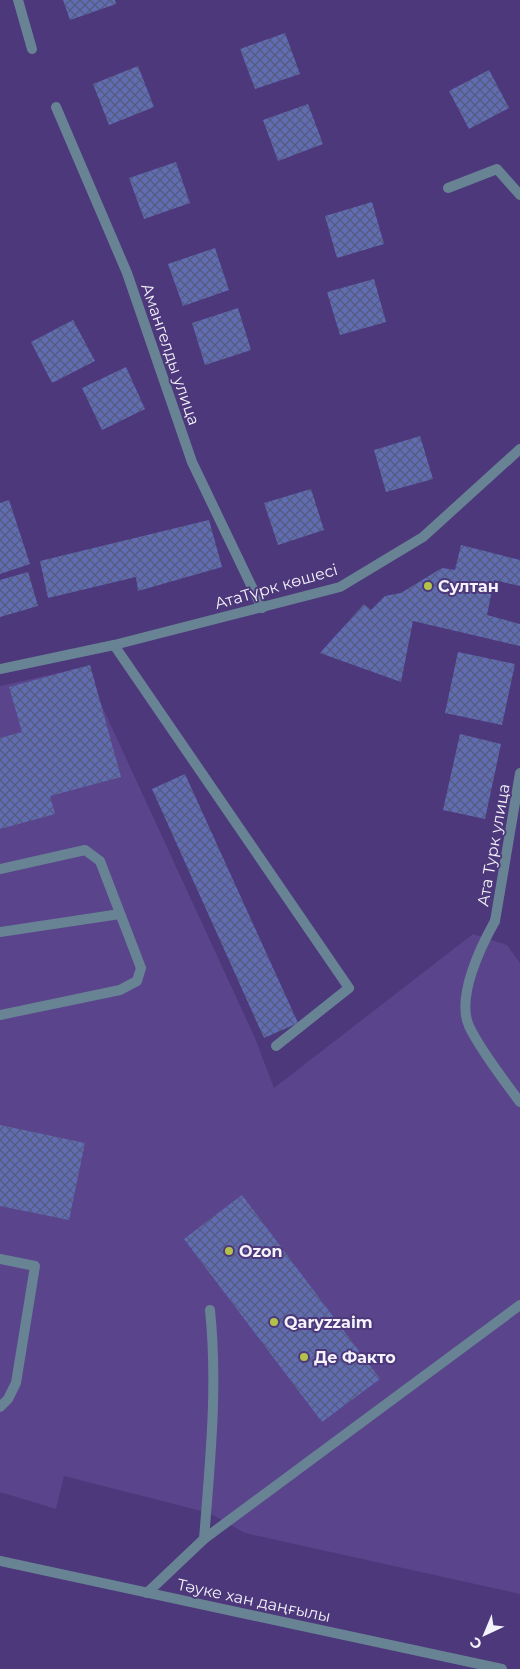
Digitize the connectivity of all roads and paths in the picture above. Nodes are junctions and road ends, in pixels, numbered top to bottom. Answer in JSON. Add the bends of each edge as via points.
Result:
{"nodes":[{"id":1,"x":18,"y":0,"type":"edge"},
{"id":2,"x":32,"y":49,"type":"dead end"},
{"id":3,"x":56,"y":107,"type":"dead end"},
{"id":4,"x":448,"y":188,"type":"dead end"},
{"id":5,"x":520,"y":195,"type":"edge"},
{"id":6,"x":520,"y":449,"type":"edge"},
{"id":7,"x":262,"y":608,"type":"junction"},
{"id":8,"x":114,"y":645,"type":"junction"},
{"id":9,"x":0,"y":669,"type":"edge"},
{"id":10,"x":520,"y":773,"type":"edge"},
{"id":11,"x":0,"y":869,"type":"edge"},
{"id":12,"x":120,"y":914,"type":"junction"},
{"id":13,"x":0,"y":932,"type":"edge"},
{"id":14,"x":0,"y":1016,"type":"edge"},
{"id":15,"x":276,"y":1046,"type":"dead end"},
{"id":16,"x":520,"y":1102,"type":"edge"},
{"id":17,"x":0,"y":1259,"type":"edge"},
{"id":18,"x":520,"y":1305,"type":"edge"},
{"id":19,"x":210,"y":1310,"type":"dead end"},
{"id":20,"x":0,"y":1407,"type":"edge"},
{"id":21,"x":204,"y":1539,"type":"junction"},
{"id":22,"x":0,"y":1561,"type":"edge"},
{"id":23,"x":147,"y":1593,"type":"junction"},
{"id":24,"x":502,"y":1669,"type":"edge"}],
"edges":[{"from":1,"to":2,"type":"street"},
{"from":3,"to":7,"type":"street","name":"Амангелды улица","via":[[127,273],[192,462]]},
{"from":4,"to":5,"type":"street","via":[[497,168]]},
{"from":6,"to":7,"type":"street","name":"АтаТүрк көшесі","via":[[423,537],[340,586]]},
{"from":7,"to":8,"type":"street","name":"АтаТүрк көшесі"},
{"from":8,"to":9,"type":"street","name":"АтаТүрк көшесі"},
{"from":8,"to":15,"type":"street","via":[[349,988]]},
{"from":10,"to":16,"type":"street","name":"Ата Турк улица","via":[[495,921],[483,943],[465,996],[468,1024]]},
{"from":11,"to":12,"type":"street","via":[[85,850],[100,861]]},
{"from":12,"to":13,"type":"street"},
{"from":12,"to":14,"type":"street","via":[[141,968],[137,981],[120,990]]},
{"from":17,"to":20,"type":"street","via":[[35,1266],[16,1383]]},
{"from":18,"to":21,"type":"street"},
{"from":19,"to":21,"type":"street","via":[[214,1417]]},
{"from":21,"to":23,"type":"street"},
{"from":22,"to":23,"type":"street","name":"Тәуке хан даңғылы"},
{"from":23,"to":24,"type":"street","name":"Тәуке хан даңғылы"}]}
